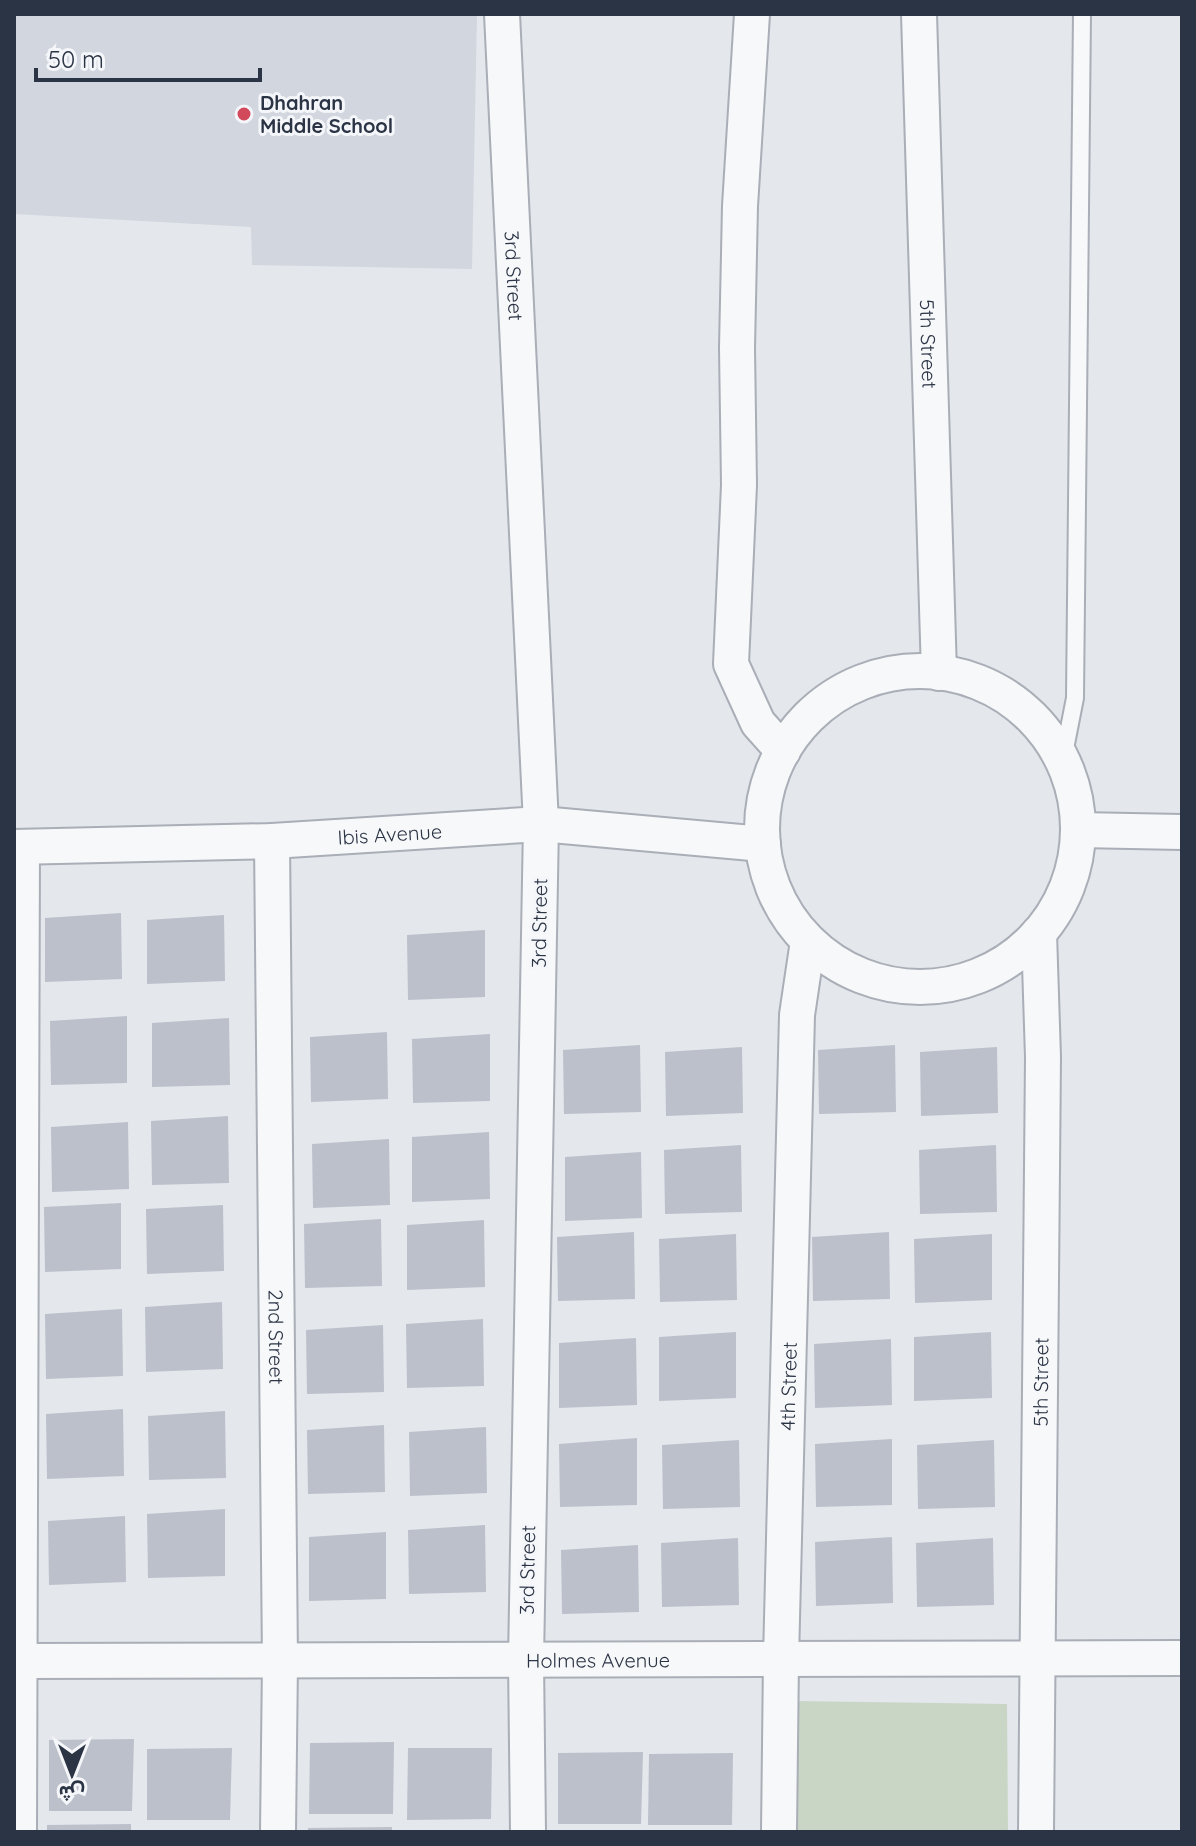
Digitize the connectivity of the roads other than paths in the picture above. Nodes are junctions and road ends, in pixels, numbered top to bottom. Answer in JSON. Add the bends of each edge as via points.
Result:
{"nodes":[{"id":1,"x":502,"y":14,"type":"edge"},
{"id":2,"x":752,"y":14,"type":"edge"},
{"id":3,"x":919,"y":14,"type":"edge"},
{"id":4,"x":1082,"y":14,"type":"edge"},
{"id":5,"x":939,"y":673,"type":"junction"},
{"id":6,"x":1053,"y":743,"type":"junction"},
{"id":7,"x":783,"y":751,"type":"junction"},
{"id":8,"x":541,"y":824,"type":"junction"},
{"id":9,"x":1079,"y":830,"type":"junction"},
{"id":10,"x":1182,"y":832,"type":"edge"},
{"id":11,"x":272,"y":841,"type":"junction"},
{"id":12,"x":763,"y":844,"type":"junction"},
{"id":13,"x":18,"y":847,"type":"edge"},
{"id":14,"x":1039,"y":933,"type":"junction"},
{"id":15,"x":808,"y":941,"type":"junction"},
{"id":16,"x":1036,"y":1658,"type":"junction"},
{"id":17,"x":1182,"y":1658,"type":"edge"},
{"id":18,"x":781,"y":1659,"type":"junction"},
{"id":19,"x":526,"y":1660,"type":"junction"},
{"id":20,"x":17,"y":1661,"type":"edge"},
{"id":21,"x":280,"y":1661,"type":"junction"},
{"id":22,"x":19,"y":1832,"type":"edge"},
{"id":23,"x":278,"y":1832,"type":"edge"},
{"id":24,"x":528,"y":1832,"type":"edge"},
{"id":25,"x":779,"y":1832,"type":"edge"},
{"id":26,"x":1036,"y":1832,"type":"edge"}],
"edges":[{"from":1,"to":8,"type":"street","name":"3rd Street"},
{"from":2,"to":7,"type":"street","via":[[740,206],[739,485],[731,664],[758,723]]},
{"from":3,"to":5,"type":"street","name":"5th Street"},
{"from":4,"to":6,"type":"lane","via":[[1075,698],[1063,759]]},
{"from":5,"to":6,"type":"street","via":[[970,679],[1014,702]]},
{"from":5,"to":7,"type":"street","via":[[896,673],[853,686],[808,718]]},
{"from":6,"to":9,"type":"street","via":[[1071,781]]},
{"from":7,"to":12,"type":"street","via":[[764,805]]},
{"from":8,"to":11,"type":"street","name":"Ibis Avenue"},
{"from":8,"to":12,"type":"street","name":"Ibis Avenue"},
{"from":8,"to":19,"type":"street","name":"3rd Street"},
{"from":9,"to":10,"type":"street"},
{"from":9,"to":14,"type":"street","via":[[1071,878]]},
{"from":11,"to":13,"type":"street","name":"Ibis Avenue"},
{"from":11,"to":21,"type":"street","name":"2nd Street"},
{"from":12,"to":15,"type":"street","via":[[779,901]]},
{"from":13,"to":20,"type":"street"},
{"from":14,"to":15,"type":"street","via":[[992,970],[920,987],[849,970]]},
{"from":14,"to":16,"type":"street","name":"5th Street","via":[[1043,1057]]},
{"from":15,"to":18,"type":"street","name":"4th Street","via":[[797,1015]]},
{"from":16,"to":17,"type":"street","name":"Holmes Avenue"},
{"from":16,"to":18,"type":"street","name":"Holmes Avenue"},
{"from":16,"to":26,"type":"street","name":"5th Street"},
{"from":18,"to":19,"type":"street","name":"Holmes Avenue"},
{"from":18,"to":25,"type":"street","name":"4th Street"},
{"from":19,"to":21,"type":"street","name":"Holmes Avenue"},
{"from":19,"to":24,"type":"street","name":"3rd Street"},
{"from":20,"to":21,"type":"street","name":"Holmes Avenue"},
{"from":20,"to":22,"type":"street"},
{"from":21,"to":23,"type":"street","name":"2nd Street"}]}
